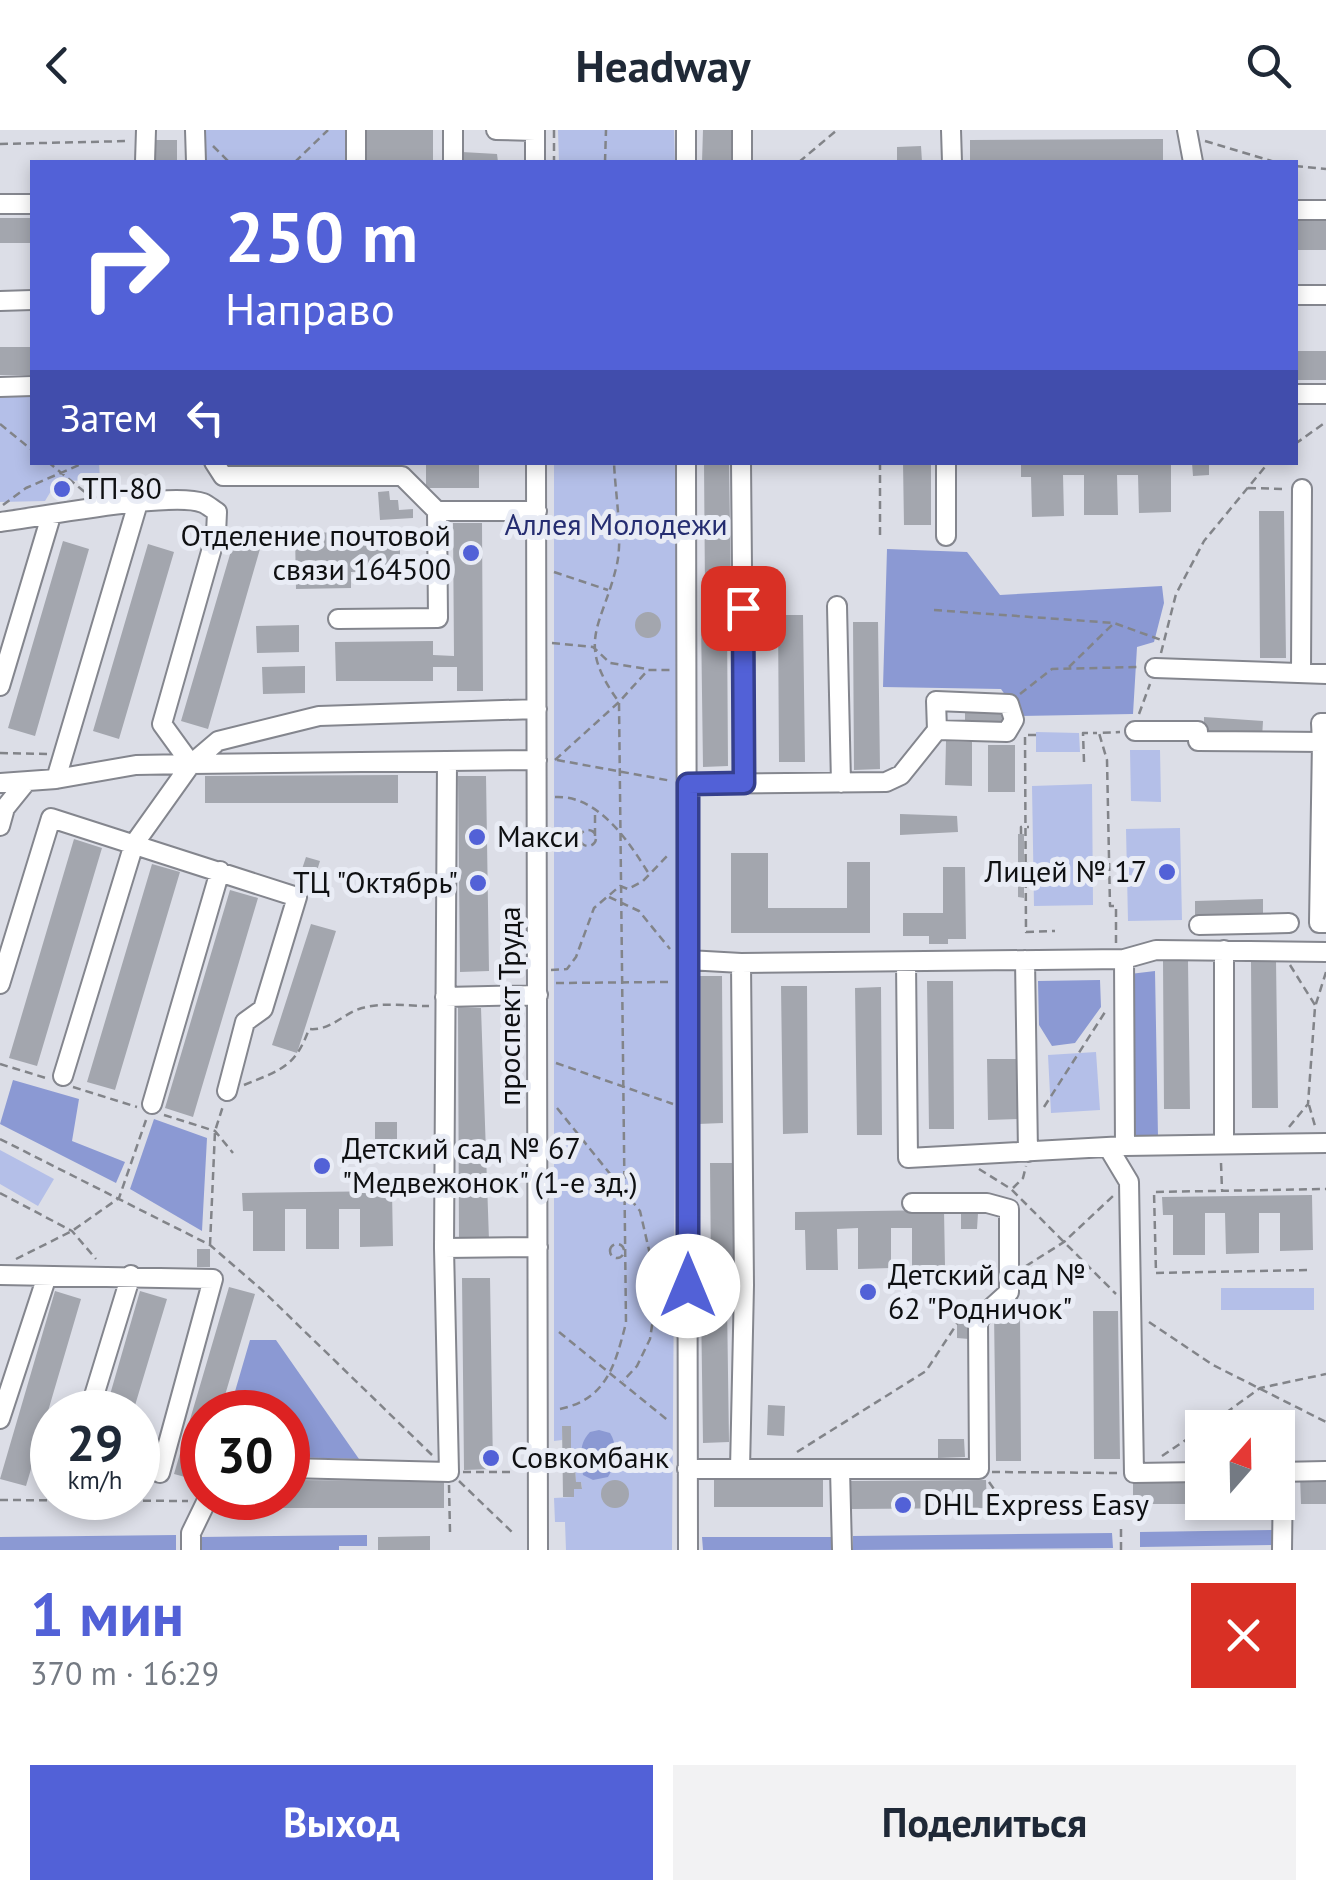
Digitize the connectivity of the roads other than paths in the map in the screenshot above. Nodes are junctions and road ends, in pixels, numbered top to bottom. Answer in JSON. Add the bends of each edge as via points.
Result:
{"nodes":[{"id":1,"x":356,"y":130,"type":"edge"},
{"id":2,"x":453,"y":130,"type":"edge"},
{"id":3,"x":496,"y":130,"type":"edge"},
{"id":4,"x":686,"y":130,"type":"edge"},
{"id":5,"x":742,"y":130,"type":"edge"},
{"id":6,"x":951,"y":130,"type":"edge"},
{"id":7,"x":535,"y":131,"type":"edge"},
{"id":8,"x":1193,"y":134,"type":"edge"},
{"id":9,"x":202,"y":135,"type":"edge"},
{"id":10,"x":196,"y":160,"type":"edge"},
{"id":11,"x":356,"y":160,"type":"edge"},
{"id":12,"x":453,"y":160,"type":"edge"},
{"id":13,"x":535,"y":160,"type":"edge"},
{"id":14,"x":686,"y":160,"type":"edge"},
{"id":15,"x":742,"y":160,"type":"edge"},
{"id":16,"x":952,"y":160,"type":"edge"},
{"id":17,"x":1193,"y":160,"type":"edge"},
{"id":18,"x":0,"y":204,"type":"edge"},
{"id":19,"x":30,"y":204,"type":"edge"},
{"id":20,"x":1298,"y":210,"type":"edge"},
{"id":21,"x":1326,"y":210,"type":"edge"},
{"id":22,"x":1326,"y":294,"type":"edge"},
{"id":23,"x":1298,"y":295,"type":"edge"},
{"id":24,"x":0,"y":300,"type":"edge"},
{"id":25,"x":30,"y":300,"type":"edge"},
{"id":26,"x":0,"y":386,"type":"edge"},
{"id":27,"x":30,"y":386,"type":"edge"},
{"id":28,"x":1298,"y":394,"type":"edge"},
{"id":29,"x":1326,"y":394,"type":"edge"},
{"id":30,"x":216,"y":465,"type":"edge"},
{"id":31,"x":536,"y":465,"type":"edge"},
{"id":32,"x":686,"y":465,"type":"edge"},
{"id":33,"x":741,"y":465,"type":"edge"},
{"id":34,"x":946,"y":465,"type":"edge"},
{"id":35,"x":1302,"y":489,"type":"dead end"},
{"id":36,"x":138,"y":503,"type":"junction"},
{"id":37,"x":437,"y":511,"type":"junction"},
{"id":38,"x":536,"y":511,"type":"junction"},
{"id":39,"x":51,"y":516,"type":"junction"},
{"id":40,"x":0,"y":522,"type":"edge"},
{"id":41,"x":946,"y":536,"type":"dead end"},
{"id":42,"x":836,"y":606,"type":"dead end"},
{"id":43,"x":338,"y":619,"type":"dead end"},
{"id":44,"x":1155,"y":668,"type":"road end"},
{"id":45,"x":1301,"y":674,"type":"junction"},
{"id":46,"x":1326,"y":674,"type":"edge"},
{"id":47,"x":0,"y":686,"type":"edge"},
{"id":48,"x":537,"y":709,"type":"junction"},
{"id":49,"x":936,"y":730,"type":"junction"},
{"id":50,"x":1135,"y":731,"type":"road end"},
{"id":51,"x":1324,"y":732,"type":"edge"},
{"id":52,"x":537,"y":760,"type":"junction"},
{"id":53,"x":447,"y":761,"type":"junction"},
{"id":54,"x":191,"y":764,"type":"junction"},
{"id":55,"x":56,"y":779,"type":"junction"},
{"id":56,"x":26,"y":782,"type":"junction"},
{"id":57,"x":0,"y":783,"type":"edge"},
{"id":58,"x":744,"y":783,"type":"junction"},
{"id":59,"x":841,"y":783,"type":"junction"},
{"id":60,"x":688,"y":784,"type":"junction"},
{"id":61,"x":0,"y":826,"type":"edge"},
{"id":62,"x":134,"y":844,"type":"junction"},
{"id":63,"x":220,"y":871,"type":"junction"},
{"id":64,"x":1289,"y":923,"type":"junction"},
{"id":65,"x":1323,"y":923,"type":"edge"},
{"id":66,"x":1199,"y":925,"type":"dead end"},
{"id":67,"x":1224,"y":950,"type":"junction"},
{"id":68,"x":1120,"y":951,"type":"junction"},
{"id":69,"x":1285,"y":951,"type":"junction"},
{"id":70,"x":1326,"y":952,"type":"edge"},
{"id":71,"x":688,"y":960,"type":"junction"},
{"id":72,"x":1024,"y":960,"type":"junction"},
{"id":73,"x":741,"y":962,"type":"junction"},
{"id":74,"x":906,"y":962,"type":"junction"},
{"id":75,"x":0,"y":984,"type":"edge"},
{"id":76,"x":538,"y":995,"type":"junction"},
{"id":77,"x":445,"y":1001,"type":"junction"},
{"id":78,"x":57,"y":1079,"type":"road end"},
{"id":79,"x":227,"y":1091,"type":"road end"},
{"id":80,"x":151,"y":1107,"type":"road end"},
{"id":81,"x":1222,"y":1143,"type":"junction"},
{"id":82,"x":1323,"y":1143,"type":"edge"},
{"id":83,"x":1117,"y":1146,"type":"junction"},
{"id":84,"x":1028,"y":1152,"type":"junction"},
{"id":85,"x":912,"y":1203,"type":"dead end"},
{"id":86,"x":538,"y":1247,"type":"junction"},
{"id":87,"x":444,"y":1248,"type":"junction"},
{"id":88,"x":0,"y":1274,"type":"edge"},
{"id":89,"x":131,"y":1275,"type":"junction"},
{"id":90,"x":46,"y":1276,"type":"junction"},
{"id":91,"x":744,"y":1284,"type":"junction"},
{"id":92,"x":688,"y":1286,"type":"junction"},
{"id":93,"x":96,"y":1390,"type":"edge"},
{"id":94,"x":0,"y":1418,"type":"edge"},
{"id":95,"x":687,"y":1468,"type":"junction"},
{"id":96,"x":310,"y":1469,"type":"edge"},
{"id":97,"x":840,"y":1469,"type":"junction"},
{"id":98,"x":740,"y":1470,"type":"junction"},
{"id":99,"x":1326,"y":1471,"type":"edge"},
{"id":100,"x":1185,"y":1472,"type":"edge"},
{"id":101,"x":1295,"y":1472,"type":"edge"},
{"id":102,"x":160,"y":1473,"type":"dead end"},
{"id":103,"x":197,"y":1520,"type":"edge"},
{"id":104,"x":1281,"y":1520,"type":"edge"},
{"id":105,"x":191,"y":1550,"type":"edge"},
{"id":106,"x":538,"y":1550,"type":"edge"},
{"id":107,"x":688,"y":1550,"type":"edge"},
{"id":108,"x":842,"y":1550,"type":"edge"},
{"id":109,"x":1282,"y":1550,"type":"edge"}],
"edges":[{"from":1,"to":11,"type":"street"},
{"from":2,"to":12,"type":"street"},
{"from":3,"to":7,"type":"street"},
{"from":4,"to":14,"type":"street"},
{"from":5,"to":15,"type":"street"},
{"from":6,"to":16,"type":"street"},
{"from":7,"to":13,"type":"street"},
{"from":8,"to":17,"type":"street"},
{"from":9,"to":10,"type":"street"},
{"from":18,"to":19,"type":"street"},
{"from":20,"to":21,"type":"street"},
{"from":22,"to":23,"type":"street"},
{"from":24,"to":25,"type":"street"},
{"from":26,"to":27,"type":"street"},
{"from":28,"to":29,"type":"street"},
{"from":30,"to":37,"type":"street","via":[[223,476],[402,476]]},
{"from":31,"to":38,"type":"street","name":"проспект Труда"},
{"from":32,"to":60,"type":"street"},
{"from":33,"to":58,"type":"street"},
{"from":34,"to":41,"type":"street"},
{"from":35,"to":45,"type":"street"},
{"from":36,"to":39,"type":"street"},
{"from":36,"to":54,"type":"street","via":[[184,500],[216,512],[216,534],[162,724]]},
{"from":36,"to":55,"type":"street"},
{"from":37,"to":38,"type":"street"},
{"from":37,"to":43,"type":"street","via":[[438,618]]},
{"from":38,"to":48,"type":"street","name":"проспект Труда"},
{"from":39,"to":40,"type":"street"},
{"from":39,"to":47,"type":"street"},
{"from":42,"to":59,"type":"street"},
{"from":44,"to":45,"type":"street"},
{"from":45,"to":46,"type":"street"},
{"from":48,"to":52,"type":"street","name":"проспект Труда"},
{"from":48,"to":54,"type":"street","via":[[319,716],[218,741]]},
{"from":49,"to":49,"type":"street","via":[[1008,732],[1014,720],[1009,704],[936,701]]},
{"from":49,"to":59,"type":"street","via":[[901,775]]},
{"from":50,"to":51,"type":"street","via":[[1198,732],[1198,741]]},
{"from":51,"to":65,"type":"street"},
{"from":52,"to":53,"type":"street"},
{"from":52,"to":76,"type":"street","name":"проспект Труда"},
{"from":53,"to":54,"type":"street"},
{"from":53,"to":77,"type":"street"},
{"from":54,"to":55,"type":"street","via":[[136,765]]},
{"from":54,"to":62,"type":"street"},
{"from":55,"to":56,"type":"street"},
{"from":56,"to":57,"type":"street"},
{"from":56,"to":61,"type":"street"},
{"from":58,"to":59,"type":"street"},
{"from":58,"to":60,"type":"street"},
{"from":60,"to":71,"type":"street"},
{"from":62,"to":63,"type":"street"},
{"from":62,"to":75,"type":"street","via":[[51,818]]},
{"from":62,"to":78,"type":"street"},
{"from":63,"to":79,"type":"street","via":[[297,897],[263,1009],[245,1022]]},
{"from":63,"to":80,"type":"street"},
{"from":64,"to":65,"type":"street"},
{"from":64,"to":66,"type":"street"},
{"from":64,"to":69,"type":"street"},
{"from":67,"to":68,"type":"street"},
{"from":67,"to":69,"type":"street"},
{"from":67,"to":81,"type":"street"},
{"from":68,"to":72,"type":"street"},
{"from":68,"to":83,"type":"street"},
{"from":69,"to":70,"type":"street"},
{"from":71,"to":73,"type":"street"},
{"from":71,"to":92,"type":"street"},
{"from":72,"to":74,"type":"street"},
{"from":72,"to":84,"type":"street"},
{"from":73,"to":74,"type":"street"},
{"from":73,"to":91,"type":"street"},
{"from":74,"to":84,"type":"street","via":[[908,1158]]},
{"from":76,"to":77,"type":"street"},
{"from":76,"to":86,"type":"street","name":"проспект Труда"},
{"from":77,"to":87,"type":"street"},
{"from":81,"to":82,"type":"street"},
{"from":81,"to":83,"type":"street"},
{"from":83,"to":84,"type":"street"},
{"from":83,"to":100,"type":"street","via":[[1130,1182],[1134,1473]]},
{"from":85,"to":97,"type":"street","via":[[1009,1209],[1009,1292],[978,1320],[979,1469]]},
{"from":86,"to":87,"type":"street"},
{"from":86,"to":106,"type":"street","name":"проспект Труда"},
{"from":87,"to":96,"type":"street","via":[[449,1472]]},
{"from":88,"to":90,"type":"street"},
{"from":89,"to":90,"type":"street"},
{"from":89,"to":93,"type":"street"},
{"from":89,"to":102,"type":"street","via":[[213,1278]]},
{"from":90,"to":94,"type":"street"},
{"from":91,"to":92,"type":"street"},
{"from":91,"to":98,"type":"street"},
{"from":92,"to":95,"type":"street"},
{"from":95,"to":98,"type":"street"},
{"from":95,"to":107,"type":"street"},
{"from":97,"to":98,"type":"street"},
{"from":97,"to":108,"type":"street"},
{"from":99,"to":101,"type":"street"},
{"from":103,"to":105,"type":"street"},
{"from":104,"to":109,"type":"street"}]}
